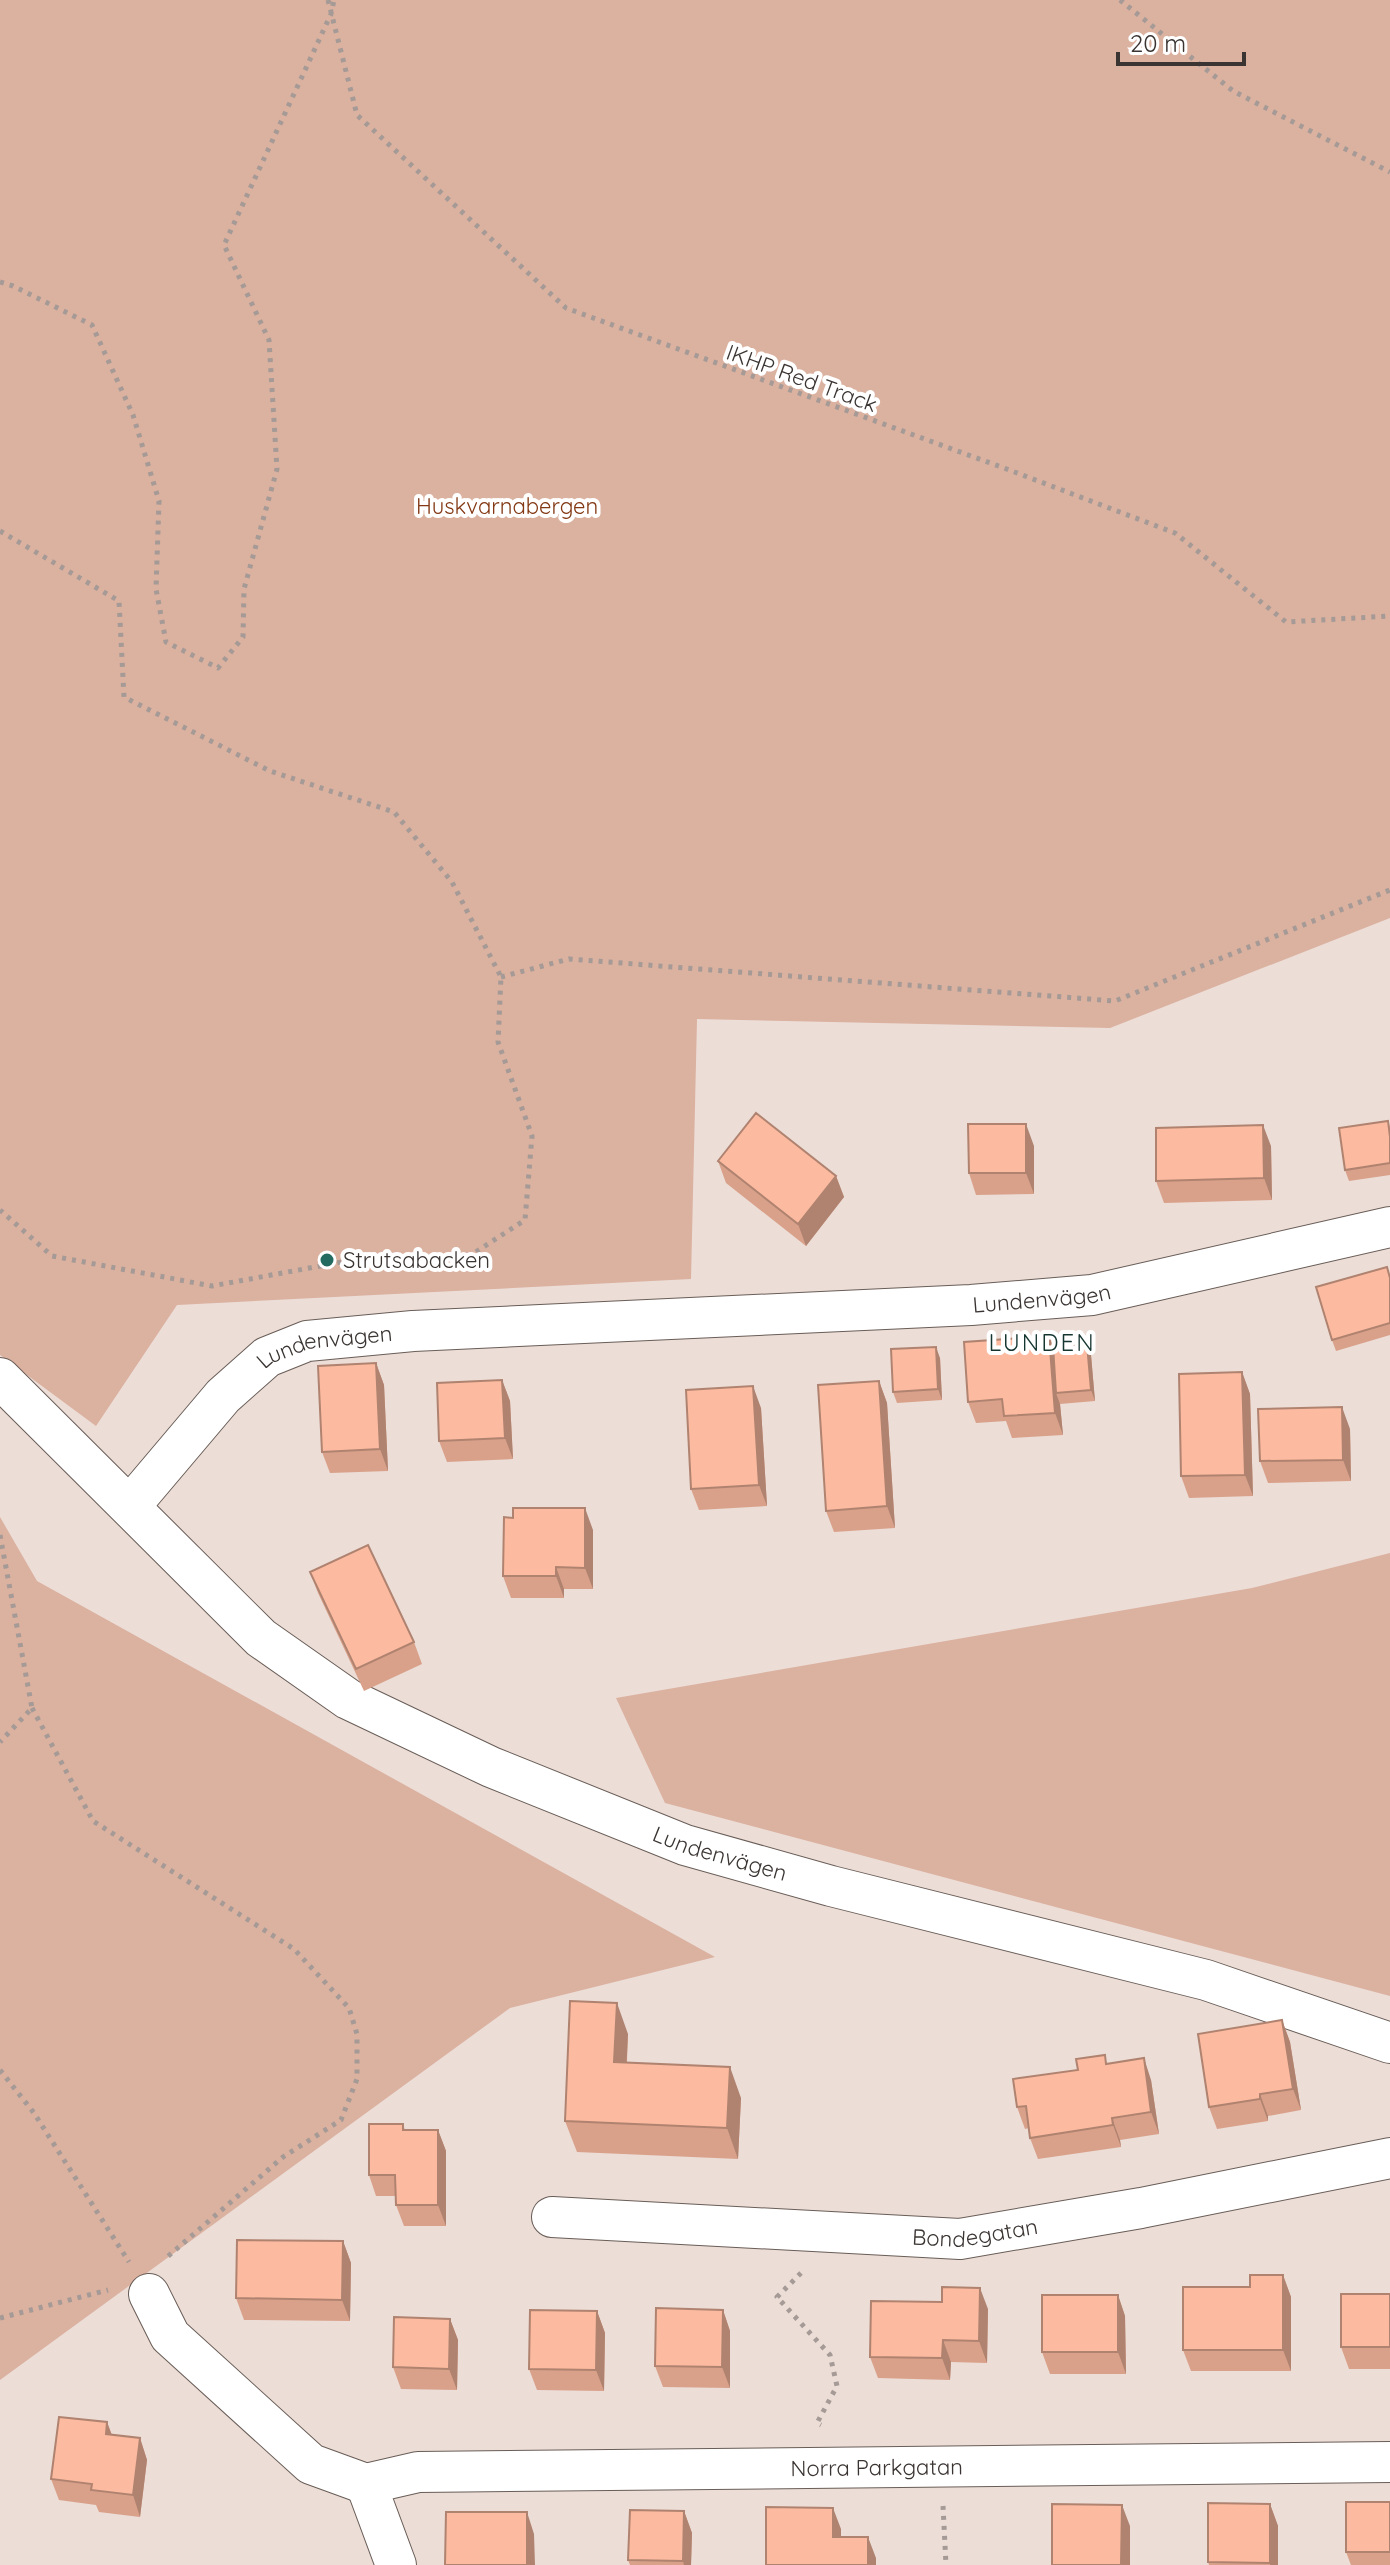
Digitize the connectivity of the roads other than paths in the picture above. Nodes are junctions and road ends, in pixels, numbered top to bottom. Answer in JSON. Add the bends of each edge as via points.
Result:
{"nodes":[{"id":1,"x":1390,"y":1227,"type":"edge"},
{"id":2,"x":0,"y":1378,"type":"edge"},
{"id":3,"x":130,"y":1506,"type":"junction"},
{"id":4,"x":1390,"y":2043,"type":"edge"},
{"id":5,"x":1390,"y":2158,"type":"edge"},
{"id":6,"x":552,"y":2217,"type":"dead end"},
{"id":7,"x":145,"y":2288,"type":"road end"},
{"id":8,"x":1390,"y":2462,"type":"edge"},
{"id":9,"x":366,"y":2484,"type":"junction"},
{"id":10,"x":396,"y":2565,"type":"edge"}],
"edges":[{"from":1,"to":3,"type":"street","name":"Lundenvägen","via":[[1092,1295],[307,1341],[267,1357],[223,1396]]},
{"from":2,"to":3,"type":"street","name":"Lundenvägen"},
{"from":3,"to":4,"type":"street","name":"Lundenvägen","via":[[261,1638],[348,1699],[491,1767],[685,1845],[1206,1980]]},
{"from":5,"to":6,"type":"street","name":"Bondegatan","via":[[960,2239]]},
{"from":7,"to":9,"type":"street","via":[[170,2336],[311,2464]]},
{"from":8,"to":9,"type":"street","name":"Norra Parkgatan","via":[[418,2472]]},
{"from":9,"to":10,"type":"street"}]}
